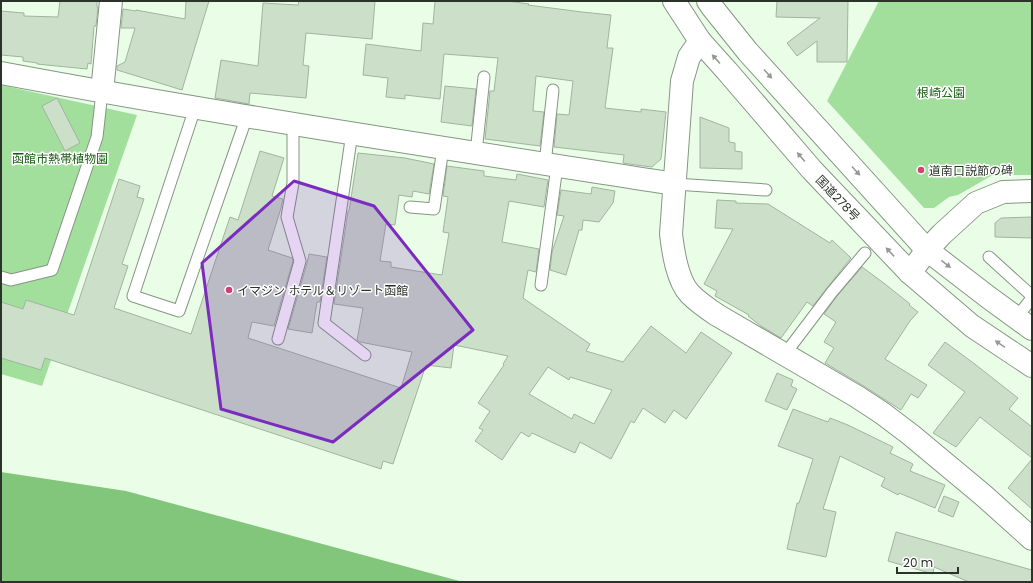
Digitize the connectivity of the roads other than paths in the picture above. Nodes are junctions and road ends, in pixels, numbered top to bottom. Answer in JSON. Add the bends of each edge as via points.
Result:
{"nodes":[{"id":1,"x":111,"y":1,"type":"edge"},
{"id":2,"x":674,"y":1,"type":"edge"},
{"id":3,"x":708,"y":1,"type":"edge"},
{"id":4,"x":700,"y":41,"type":"junction"},
{"id":5,"x":1,"y":73,"type":"edge"},
{"id":6,"x":484,"y":77,"type":"dead end"},
{"id":7,"x":553,"y":90,"type":"dead end"},
{"id":8,"x":102,"y":92,"type":"junction"},
{"id":9,"x":195,"y":108,"type":"junction"},
{"id":10,"x":247,"y":116,"type":"junction"},
{"id":11,"x":293,"y":124,"type":"junction"},
{"id":12,"x":352,"y":133,"type":"junction"},
{"id":13,"x":443,"y":148,"type":"junction"},
{"id":14,"x":476,"y":153,"type":"junction"},
{"id":15,"x":551,"y":165,"type":"junction"},
{"id":16,"x":675,"y":184,"type":"junction"},
{"id":17,"x":766,"y":190,"type":"dead end"},
{"id":18,"x":1032,"y":191,"type":"edge"},
{"id":19,"x":410,"y":207,"type":"dead end"},
{"id":20,"x":928,"y":250,"type":"junction"},
{"id":21,"x":866,"y":253,"type":"dead end"},
{"id":22,"x":990,"y":257,"type":"dead end"},
{"id":23,"x":910,"y":273,"type":"junction"},
{"id":24,"x":1,"y":277,"type":"edge"},
{"id":25,"x":541,"y":285,"type":"dead end"},
{"id":26,"x":1032,"y":297,"type":"edge"},
{"id":27,"x":1024,"y":323,"type":"edge"},
{"id":28,"x":278,"y":339,"type":"dead end"},
{"id":29,"x":785,"y":354,"type":"junction"},
{"id":30,"x":365,"y":355,"type":"dead end"},
{"id":31,"x":1032,"y":366,"type":"edge"},
{"id":32,"x":1030,"y":535,"type":"edge"}],
"edges":[{"from":1,"to":8,"type":"main road"},
{"from":2,"to":4,"type":"main road","name":"国道278号"},
{"from":3,"to":20,"type":"main road","one_way":true,"via":[[748,52]]},
{"from":4,"to":16,"type":"main road","via":[[689,57],[682,81]]},
{"from":23,"to":4,"type":"main road","name":"国道278号","one_way":true,"via":[[812,170]]},
{"from":5,"to":8,"type":"main road"},
{"from":6,"to":14,"type":"lane"},
{"from":7,"to":15,"type":"lane"},
{"from":8,"to":9,"type":"main road"},
{"from":8,"to":24,"type":"lane","via":[[97,137],[52,270],[11,280]]},
{"from":9,"to":10,"type":"main road"},
{"from":9,"to":10,"type":"lane","via":[[133,296],[179,311]]},
{"from":10,"to":11,"type":"main road"},
{"from":11,"to":12,"type":"main road"},
{"from":11,"to":28,"type":"lane","via":[[293,183],[287,216],[300,261]]},
{"from":12,"to":13,"type":"main road"},
{"from":12,"to":30,"type":"lane","via":[[324,323]]},
{"from":13,"to":14,"type":"main road"},
{"from":13,"to":19,"type":"lane","via":[[434,209]]},
{"from":14,"to":15,"type":"main road"},
{"from":15,"to":16,"type":"main road"},
{"from":15,"to":25,"type":"lane"},
{"from":16,"to":17,"type":"lane"},
{"from":16,"to":29,"type":"main road","via":[[671,234],[676,262],[689,293],[717,315]]},
{"from":18,"to":20,"type":"main road","via":[[1003,192],[976,203]]},
{"from":20,"to":23,"type":"main road"},
{"from":20,"to":27,"type":"main road","one_way":true},
{"from":21,"to":29,"type":"lane","via":[[832,292]]},
{"from":22,"to":26,"type":"lane"},
{"from":31,"to":23,"type":"main road","name":"国道278号","one_way":true,"via":[[972,326]]},
{"from":26,"to":27,"type":"lane"},
{"from":29,"to":32,"type":"main road","via":[[856,396],[911,435]]}]}
